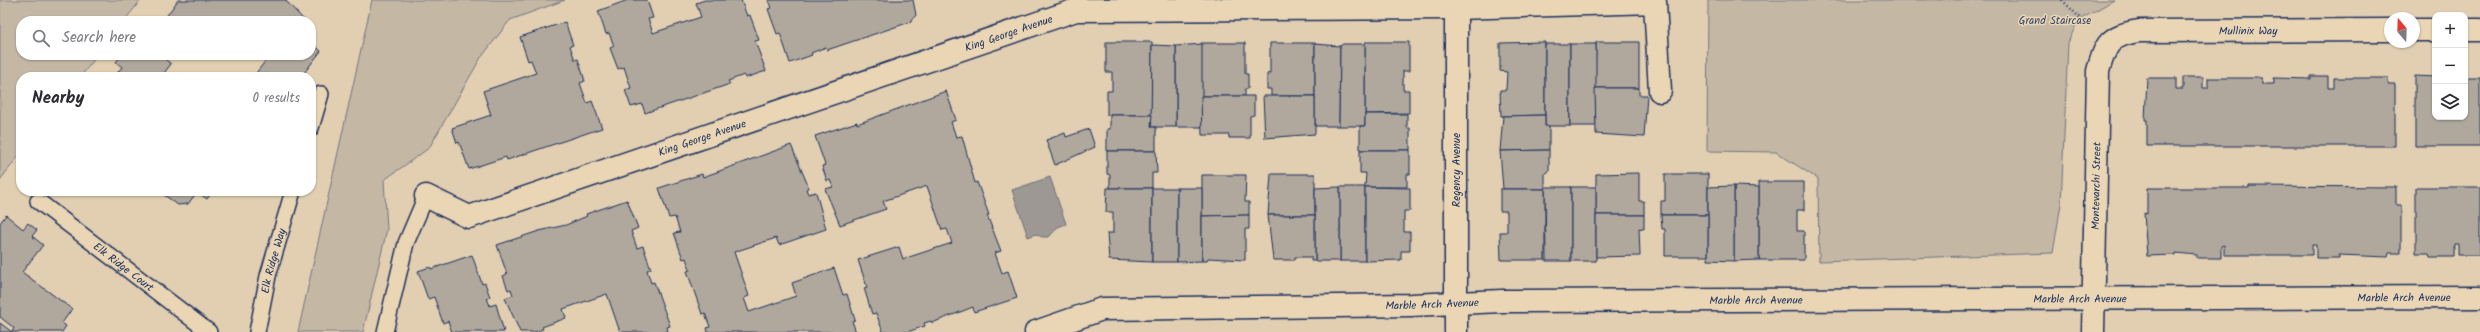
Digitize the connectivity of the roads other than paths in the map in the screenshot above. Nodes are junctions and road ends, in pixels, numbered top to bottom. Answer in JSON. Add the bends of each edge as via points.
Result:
{"nodes":[{"id":1,"x":1456,"y":8,"type":"junction"},
{"id":2,"x":2384,"y":30,"type":"edge"},
{"id":3,"x":2420,"y":30,"type":"edge"},
{"id":4,"x":2432,"y":30,"type":"edge"},
{"id":5,"x":2468,"y":30,"type":"edge"},
{"id":6,"x":2480,"y":30,"type":"edge"},
{"id":7,"x":2109,"y":42,"type":"joint"},
{"id":8,"x":1660,"y":91,"type":"dead end"},
{"id":9,"x":321,"y":94,"type":"dead end"},
{"id":10,"x":316,"y":111,"type":"edge"},
{"id":11,"x":292,"y":196,"type":"edge"},
{"id":12,"x":426,"y":196,"type":"joint"},
{"id":13,"x":38,"y":201,"type":"dead end"},
{"id":14,"x":2480,"y":297,"type":"edge"},
{"id":15,"x":2092,"y":300,"type":"junction"},
{"id":16,"x":1456,"y":304,"type":"junction"},
{"id":17,"x":209,"y":332,"type":"edge"},
{"id":18,"x":258,"y":332,"type":"edge"},
{"id":19,"x":385,"y":332,"type":"edge"},
{"id":20,"x":1036,"y":332,"type":"edge"},
{"id":21,"x":1456,"y":332,"type":"edge"},
{"id":22,"x":2093,"y":332,"type":"edge"}],
"edges":[{"from":1,"to":8,"type":"street","name":"King George Avenue","via":[[1655,2]]},
{"from":1,"to":12,"type":"street","name":"King George Avenue","via":[[1076,10],[469,217]]},
{"from":1,"to":16,"type":"street","name":"Regency Avenue"},
{"from":2,"to":7,"type":"street","name":"Mullinix Way","via":[[2139,31],[2121,34]]},
{"from":3,"to":4,"type":"street"},
{"from":5,"to":6,"type":"street"},
{"from":7,"to":15,"type":"street","name":"Montevarchi Street","via":[[2103,52],[2098,71]]},
{"from":9,"to":10,"type":"lane"},
{"from":11,"to":18,"type":"lane","name":"Elk Ridge Way","via":[[268,276]]},
{"from":12,"to":19,"type":"lane","via":[[406,243]]},
{"from":13,"to":17,"type":"lane","name":"Elk Ridge Court"},
{"from":14,"to":15,"type":"street","name":"Marble Arch Avenue"},
{"from":15,"to":16,"type":"street","name":"Marble Arch Avenue","via":[[1502,301]]},
{"from":15,"to":22,"type":"street","name":"Montevarchi Street"},
{"from":16,"to":20,"type":"street","name":"Marble Arch Avenue","via":[[1102,309]]},
{"from":16,"to":21,"type":"street","name":"Regency Avenue"}]}
